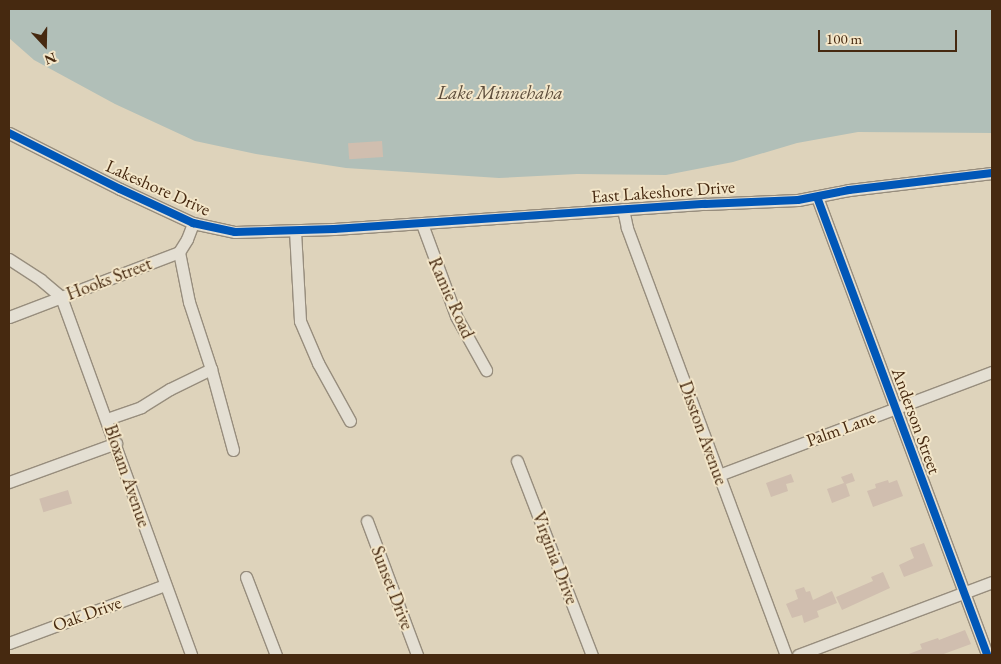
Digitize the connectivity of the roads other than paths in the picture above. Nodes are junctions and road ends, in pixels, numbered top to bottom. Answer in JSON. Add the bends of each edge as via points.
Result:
{"nodes":[{"id":1,"x":9,"y":133,"type":"edge"},
{"id":2,"x":992,"y":173,"type":"edge"},
{"id":3,"x":817,"y":197,"type":"junction"},
{"id":4,"x":623,"y":210,"type":"junction"},
{"id":5,"x":193,"y":223,"type":"junction"},
{"id":6,"x":422,"y":224,"type":"junction"},
{"id":7,"x":334,"y":230,"type":"joint"},
{"id":8,"x":296,"y":231,"type":"junction"},
{"id":9,"x":179,"y":252,"type":"junction"},
{"id":10,"x":9,"y":259,"type":"edge"},
{"id":11,"x":62,"y":297,"type":"junction"},
{"id":12,"x":9,"y":317,"type":"edge"},
{"id":13,"x":212,"y":369,"type":"junction"},
{"id":14,"x":486,"y":370,"type":"dead end"},
{"id":15,"x":992,"y":372,"type":"edge"},
{"id":16,"x":895,"y":409,"type":"junction"},
{"id":17,"x":107,"y":420,"type":"junction"},
{"id":18,"x":350,"y":421,"type":"dead end"},
{"id":19,"x":116,"y":443,"type":"junction"},
{"id":20,"x":233,"y":450,"type":"dead end"},
{"id":21,"x":517,"y":461,"type":"dead end"},
{"id":22,"x":719,"y":474,"type":"junction"},
{"id":23,"x":9,"y":482,"type":"edge"},
{"id":24,"x":366,"y":521,"type":"dead end"},
{"id":25,"x":246,"y":578,"type":"dead end"},
{"id":26,"x":992,"y":582,"type":"edge"},
{"id":27,"x":165,"y":585,"type":"junction"},
{"id":28,"x":964,"y":593,"type":"junction"},
{"id":29,"x":9,"y":643,"type":"edge"},
{"id":30,"x":191,"y":655,"type":"edge"},
{"id":31,"x":276,"y":655,"type":"edge"},
{"id":32,"x":417,"y":655,"type":"edge"},
{"id":33,"x":592,"y":655,"type":"edge"},
{"id":34,"x":786,"y":655,"type":"edge"},
{"id":35,"x":798,"y":655,"type":"edge"},
{"id":36,"x":987,"y":655,"type":"edge"}],
"edges":[{"from":1,"to":5,"type":"street","name":"Lakeshore Drive"},
{"from":2,"to":3,"type":"street","name":"East Lakeshore Drive","via":[[849,190]]},
{"from":3,"to":4,"type":"street","name":"East Lakeshore Drive"},
{"from":3,"to":16,"type":"street","name":"Anderson Street"},
{"from":4,"to":6,"type":"street","name":"East Lakeshore Drive"},
{"from":4,"to":22,"type":"street","name":"Disston Avenue"},
{"from":5,"to":8,"type":"street","name":"Lakeshore Drive","via":[[235,232]]},
{"from":5,"to":9,"type":"street"},
{"from":6,"to":7,"type":"street","name":"East Lakeshore Drive"},
{"from":6,"to":14,"type":"street","name":"Ramie Road","via":[[456,316]]},
{"from":7,"to":8,"type":"street","name":"Lakeshore Drive"},
{"from":8,"to":18,"type":"street","via":[[300,321],[318,363]]},
{"from":9,"to":11,"type":"street","name":"Hooks Street"},
{"from":9,"to":13,"type":"street","via":[[189,302]]},
{"from":10,"to":11,"type":"street"},
{"from":11,"to":12,"type":"street","name":"Hooks Street"},
{"from":11,"to":17,"type":"street","name":"Bloxam Avenue"},
{"from":13,"to":17,"type":"street","via":[[170,388],[141,407]]},
{"from":13,"to":20,"type":"street"},
{"from":15,"to":16,"type":"street","name":"Palm Lane"},
{"from":16,"to":22,"type":"street","name":"Palm Lane"},
{"from":16,"to":28,"type":"street","name":"Anderson Street"},
{"from":17,"to":19,"type":"street","name":"Bloxam Avenue"},
{"from":19,"to":23,"type":"street"},
{"from":19,"to":27,"type":"street","name":"Bloxam Avenue"},
{"from":21,"to":33,"type":"street","name":"Virginia Drive"},
{"from":22,"to":34,"type":"street","name":"Disston Avenue"},
{"from":24,"to":32,"type":"street","name":"Sunset Drive"},
{"from":25,"to":31,"type":"street"},
{"from":26,"to":28,"type":"street"},
{"from":27,"to":29,"type":"street","name":"Oak Drive"},
{"from":27,"to":30,"type":"street","name":"Bloxam Avenue"},
{"from":28,"to":35,"type":"street"},
{"from":28,"to":36,"type":"street","name":"Anderson Street"}]}
